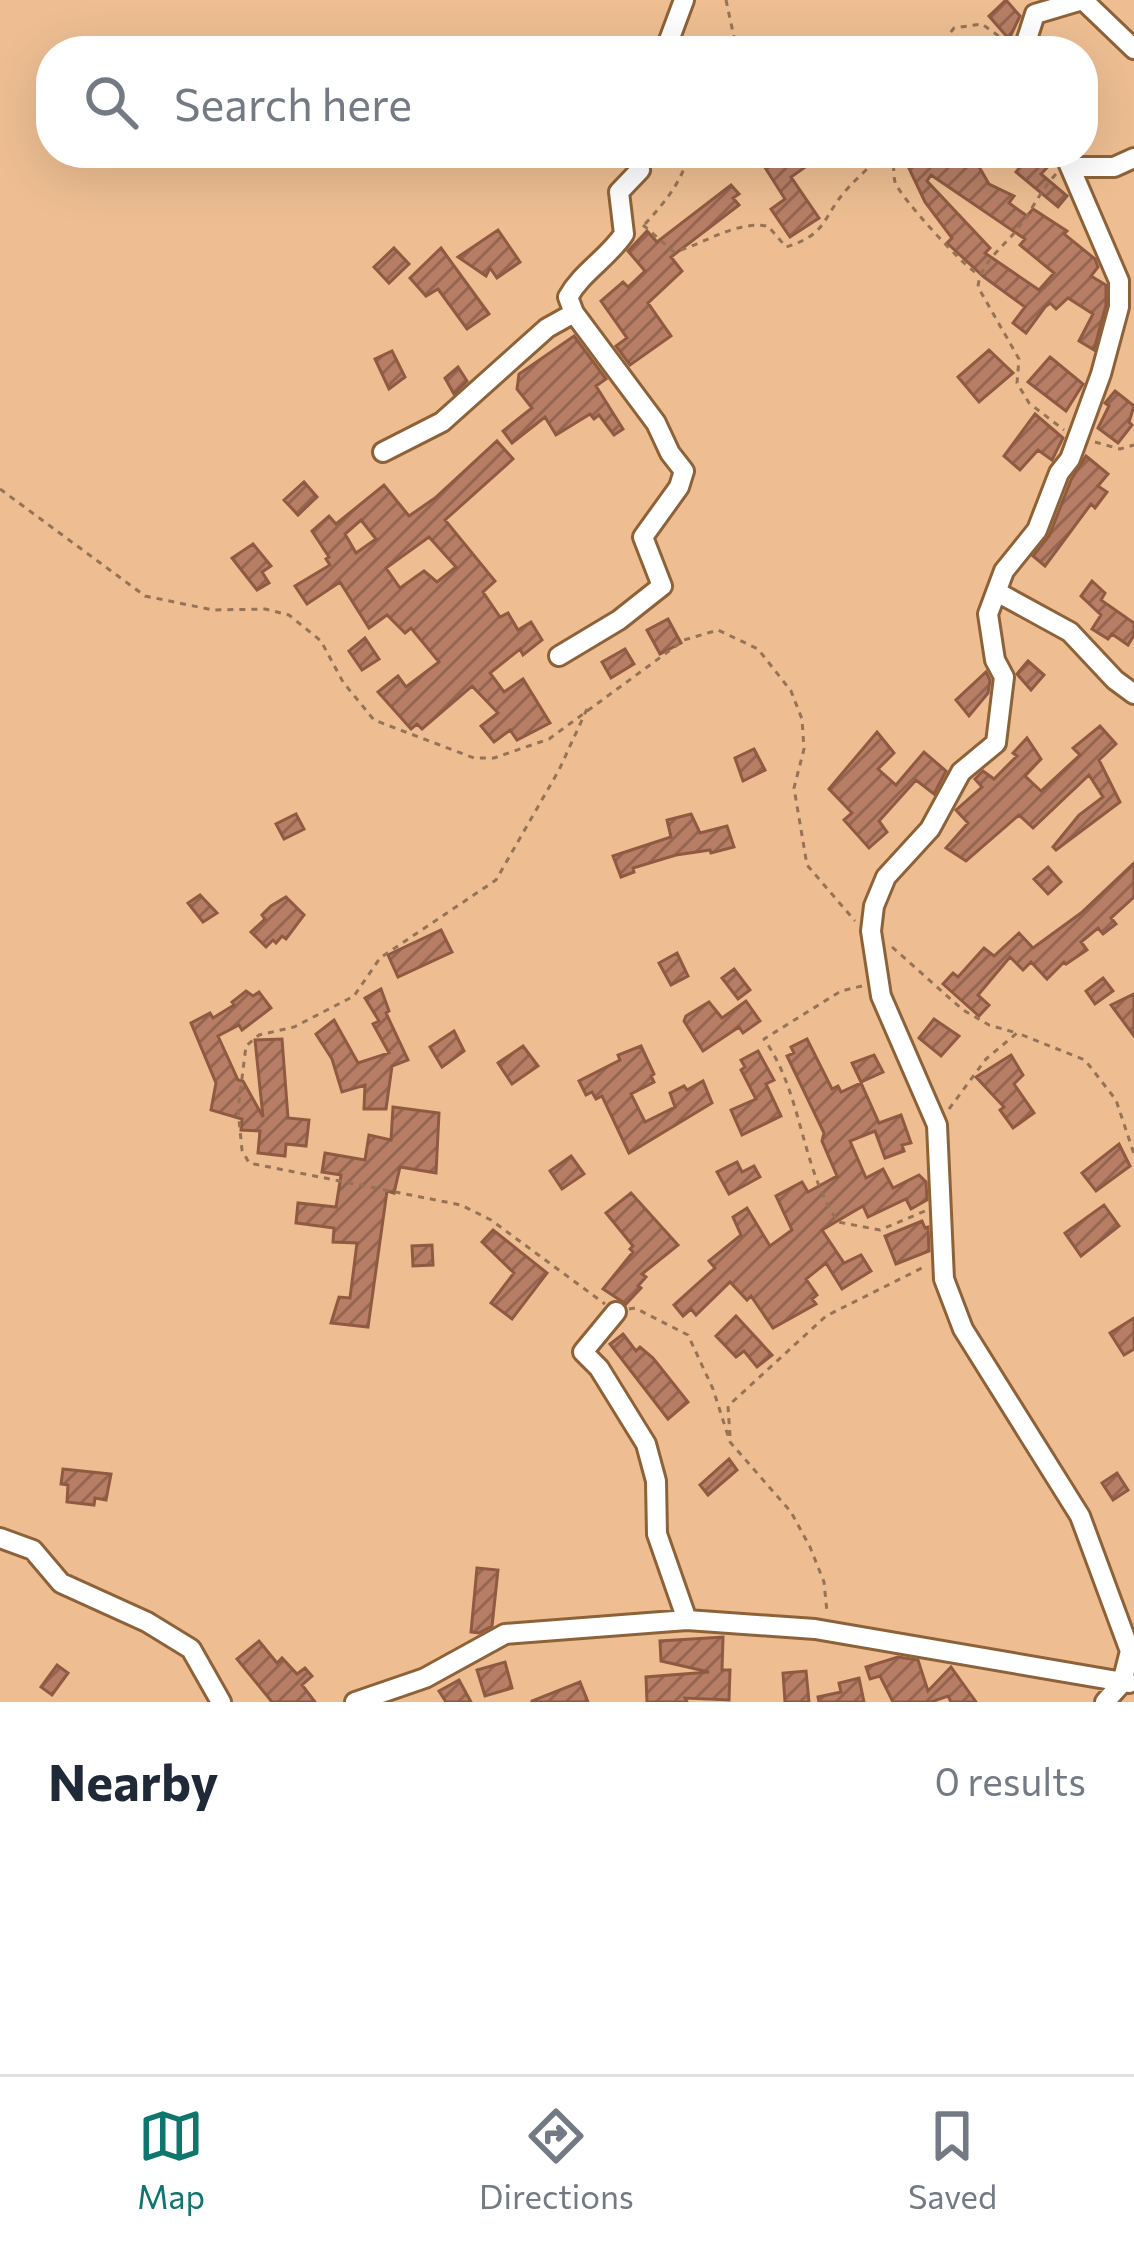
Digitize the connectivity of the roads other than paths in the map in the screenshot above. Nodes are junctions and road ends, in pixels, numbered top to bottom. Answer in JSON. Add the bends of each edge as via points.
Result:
{"nodes":[{"id":1,"x":684,"y":0,"type":"edge"},
{"id":2,"x":1083,"y":0,"type":"edge"},
{"id":3,"x":670,"y":36,"type":"edge"},
{"id":4,"x":1031,"y":36,"type":"edge"},
{"id":5,"x":1134,"y":49,"type":"edge"},
{"id":6,"x":1134,"y":158,"type":"edge"},
{"id":7,"x":1098,"y":164,"type":"edge"},
{"id":8,"x":639,"y":168,"type":"edge"},
{"id":9,"x":1070,"y":168,"type":"edge"},
{"id":10,"x":574,"y":313,"type":"junction"},
{"id":11,"x":383,"y":452,"type":"dead end"},
{"id":12,"x":998,"y":592,"type":"junction"},
{"id":13,"x":559,"y":656,"type":"dead end"},
{"id":14,"x":1134,"y":694,"type":"edge"},
{"id":15,"x":616,"y":1312,"type":"road end"},
{"id":16,"x":0,"y":1538,"type":"edge"},
{"id":17,"x":687,"y":1620,"type":"junction"},
{"id":18,"x":1128,"y":1683,"type":"edge"},
{"id":19,"x":221,"y":1702,"type":"edge"},
{"id":20,"x":355,"y":1702,"type":"edge"},
{"id":21,"x":1106,"y":1702,"type":"edge"}],
"edges":[{"from":1,"to":3,"type":"street"},
{"from":2,"to":4,"type":"street","via":[[1035,14]]},
{"from":2,"to":5,"type":"street"},
{"from":6,"to":7,"type":"street"},
{"from":8,"to":10,"type":"street","via":[[619,192],[624,234],[577,281],[568,297]]},
{"from":9,"to":12,"type":"street","via":[[1119,281],[1119,307],[1070,459]]},
{"from":10,"to":11,"type":"street","via":[[442,422]]},
{"from":10,"to":13,"type":"street","via":[[685,471],[643,537],[662,586]]},
{"from":12,"to":14,"type":"street","via":[[1070,632]]},
{"from":12,"to":18,"type":"street","via":[[988,614],[1004,677],[997,743],[961,772],[930,829],[886,877],[871,931],[878,982],[937,1125],[944,1280],[963,1329],[1080,1516],[1130,1651]]},
{"from":15,"to":17,"type":"street","via":[[583,1352],[646,1444],[657,1534]]},
{"from":16,"to":19,"type":"street","via":[[33,1550],[61,1583],[190,1648]]},
{"from":17,"to":18,"type":"street","via":[[828,1631]]},
{"from":17,"to":20,"type":"street","via":[[506,1634],[425,1678]]},
{"from":18,"to":21,"type":"street"}]}
